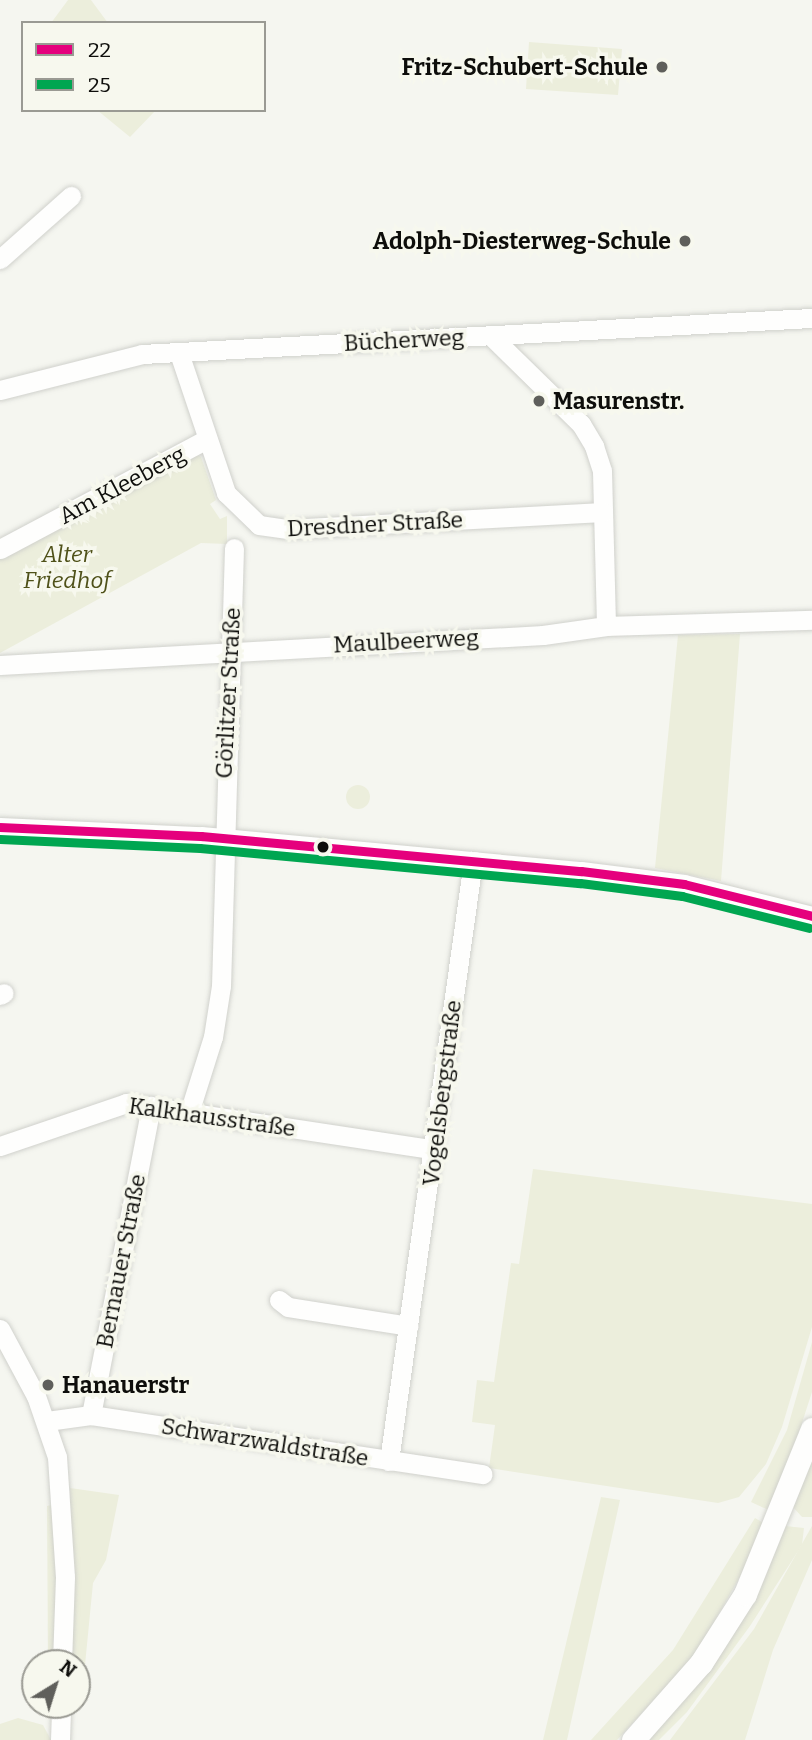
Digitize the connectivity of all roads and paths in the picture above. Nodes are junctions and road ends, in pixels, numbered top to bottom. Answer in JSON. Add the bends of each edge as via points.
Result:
{"nodes":[{"id":1,"x":71,"y":197,"type":"dead end"},
{"id":2,"x":0,"y":259,"type":"edge"},
{"id":3,"x":812,"y":318,"type":"edge"},
{"id":4,"x":491,"y":335,"type":"junction"},
{"id":5,"x":179,"y":353,"type":"junction"},
{"id":6,"x":0,"y":390,"type":"edge"},
{"id":7,"x":207,"y":439,"type":"junction"},
{"id":8,"x":603,"y":512,"type":"junction"},
{"id":9,"x":233,"y":548,"type":"dead end"},
{"id":10,"x":0,"y":549,"type":"edge"},
{"id":11,"x":812,"y":621,"type":"edge"},
{"id":12,"x":607,"y":626,"type":"junction"},
{"id":13,"x":230,"y":650,"type":"junction"},
{"id":14,"x":0,"y":665,"type":"edge"},
{"id":15,"x":0,"y":827,"type":"edge"},
{"id":16,"x":223,"y":838,"type":"junction"},
{"id":17,"x":473,"y":861,"type":"junction"},
{"id":18,"x":812,"y":916,"type":"edge"},
{"id":19,"x":151,"y":1106,"type":"junction"},
{"id":20,"x":189,"y":1113,"type":"junction"},
{"id":21,"x":0,"y":1146,"type":"edge"},
{"id":22,"x":430,"y":1149,"type":"junction"},
{"id":23,"x":279,"y":1300,"type":"dead end"},
{"id":24,"x":409,"y":1326,"type":"junction"},
{"id":25,"x":0,"y":1329,"type":"edge"},
{"id":26,"x":91,"y":1415,"type":"junction"},
{"id":27,"x":47,"y":1421,"type":"junction"},
{"id":28,"x":812,"y":1429,"type":"edge"},
{"id":29,"x":389,"y":1461,"type":"junction"},
{"id":30,"x":483,"y":1474,"type":"dead end"},
{"id":31,"x":62,"y":1649,"type":"edge"},
{"id":32,"x":61,"y":1719,"type":"edge"},
{"id":33,"x":60,"y":1740,"type":"edge"},
{"id":34,"x":633,"y":1740,"type":"edge"}],
"edges":[{"from":1,"to":2,"type":"street"},
{"from":3,"to":4,"type":"street","name":"Bücherweg"},
{"from":4,"to":5,"type":"street","name":"Bücherweg"},
{"from":4,"to":8,"type":"street","via":[[586,432],[601,471]]},
{"from":5,"to":6,"type":"street","name":"Bücherweg","via":[[110,360]]},
{"from":5,"to":7,"type":"street","name":"Dresdner Straße"},
{"from":7,"to":8,"type":"street","name":"Dresdner Straße","via":[[232,503],[271,528]]},
{"from":7,"to":10,"type":"street","name":"Am Kleeberg"},
{"from":8,"to":12,"type":"street"},
{"from":9,"to":13,"type":"street","name":"Görlitzer Straße"},
{"from":11,"to":12,"type":"street","name":"Maulbeerweg"},
{"from":12,"to":13,"type":"street","name":"Maulbeerweg","via":[[560,634]]},
{"from":13,"to":14,"type":"street","name":"Maulbeerweg"},
{"from":13,"to":16,"type":"street","name":"Görlitzer Straße"},
{"from":15,"to":16,"type":"street"},
{"from":16,"to":17,"type":"street"},
{"from":16,"to":20,"type":"street","via":[[219,999]]},
{"from":17,"to":18,"type":"street","via":[[684,884]]},
{"from":17,"to":22,"type":"street","name":"Vogelsbergstraße"},
{"from":19,"to":20,"type":"street","name":"Kalkhausstraße"},
{"from":19,"to":21,"type":"street","name":"Kalkhausstraße","via":[[105,1105]]},
{"from":19,"to":26,"type":"street","name":"Bernauer Straße"},
{"from":20,"to":22,"type":"street","name":"Kalkhausstraße"},
{"from":22,"to":24,"type":"street","name":"Vogelsbergstraße"},
{"from":23,"to":24,"type":"street","via":[[288,1307]]},
{"from":24,"to":29,"type":"street","name":"Vogelsbergstraße"},
{"from":25,"to":27,"type":"street"},
{"from":26,"to":27,"type":"street","name":"Schwarzwaldstraße"},
{"from":26,"to":29,"type":"street","name":"Schwarzwaldstraße"},
{"from":27,"to":31,"type":"street","via":[[62,1503]]},
{"from":28,"to":34,"type":"main road","via":[[792,1493],[745,1594],[701,1663]]},
{"from":29,"to":30,"type":"street","name":"Schwarzwaldstraße"},
{"from":32,"to":33,"type":"street"}]}
